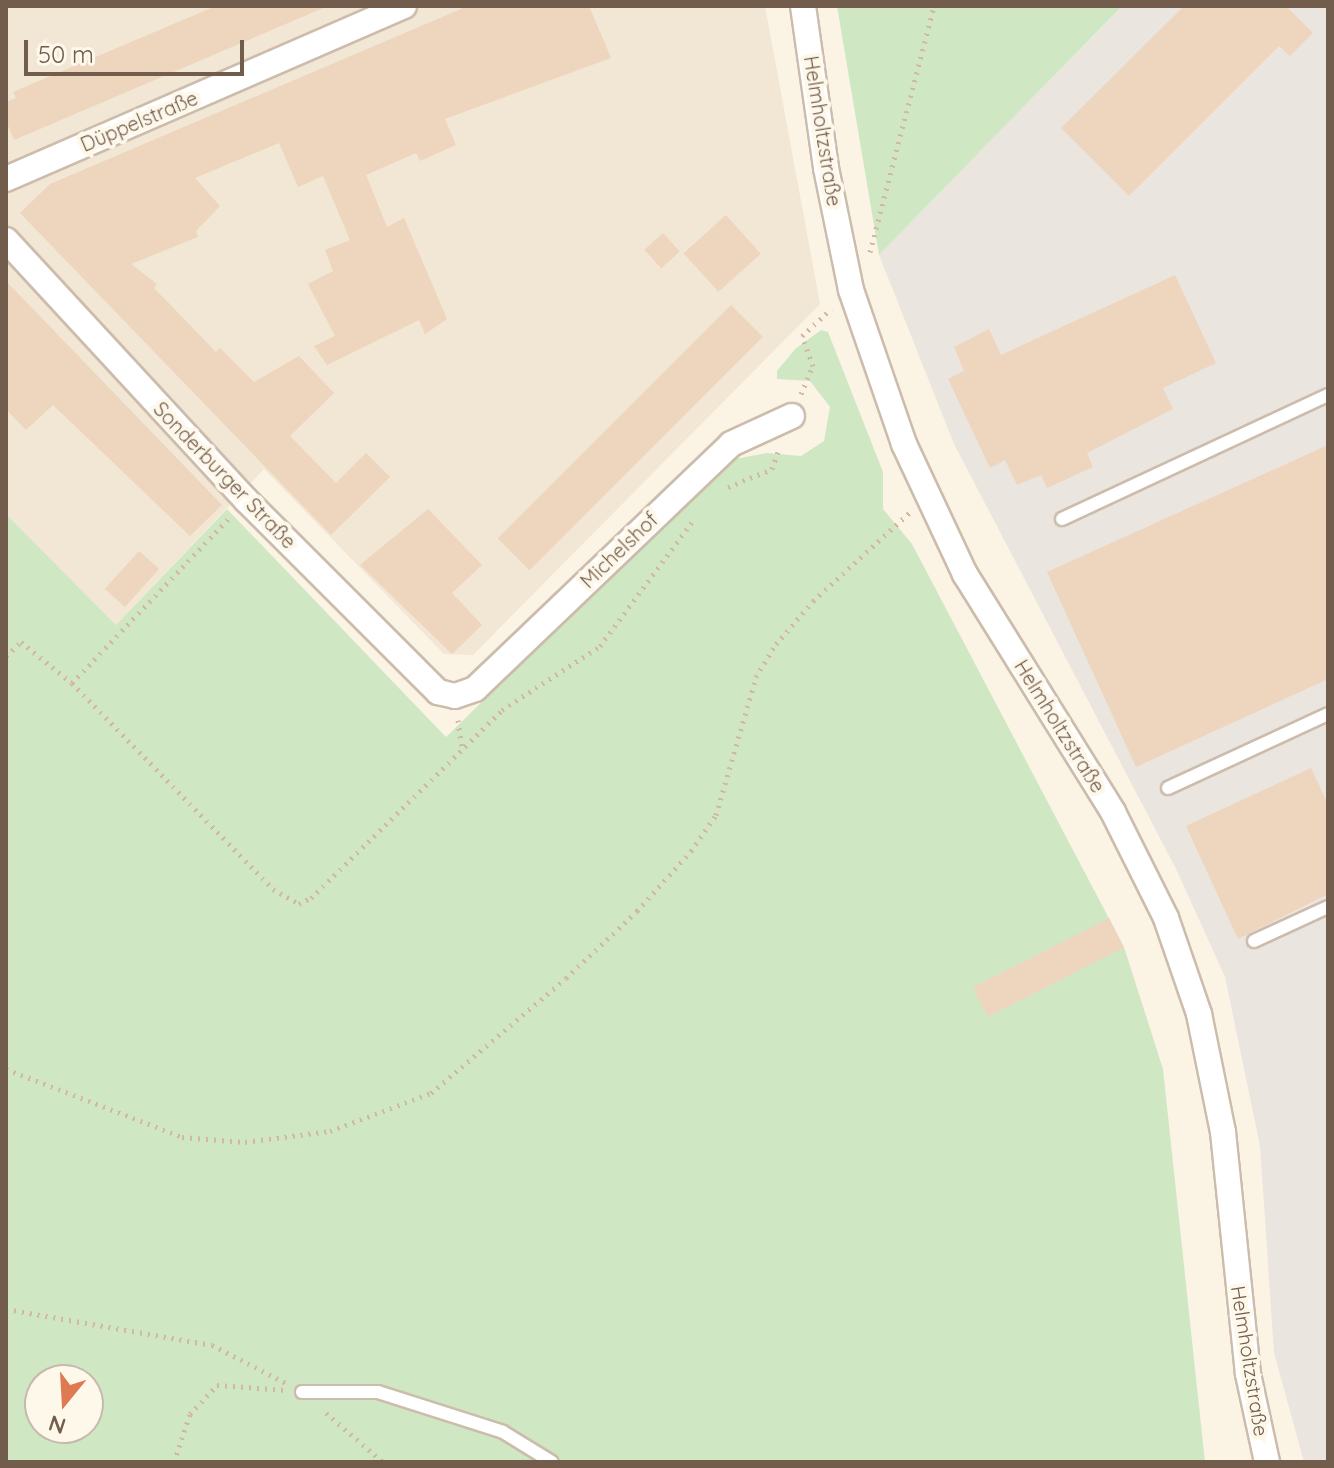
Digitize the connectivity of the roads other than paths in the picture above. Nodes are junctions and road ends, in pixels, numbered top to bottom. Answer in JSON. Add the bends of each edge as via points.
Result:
{"nodes":[{"id":1,"x":404,"y":6,"type":"edge"},
{"id":2,"x":803,"y":6,"type":"edge"},
{"id":3,"x":6,"y":179,"type":"edge"},
{"id":4,"x":6,"y":240,"type":"edge"},
{"id":5,"x":1328,"y":395,"type":"edge"},
{"id":6,"x":792,"y":416,"type":"road end"},
{"id":7,"x":1062,"y":519,"type":"dead end"},
{"id":8,"x":455,"y":696,"type":"joint"},
{"id":9,"x":1328,"y":714,"type":"edge"},
{"id":10,"x":1168,"y":788,"type":"dead end"},
{"id":11,"x":1328,"y":907,"type":"edge"},
{"id":12,"x":1254,"y":941,"type":"dead end"},
{"id":13,"x":302,"y":1392,"type":"road end"},
{"id":14,"x":552,"y":1462,"type":"edge"},
{"id":15,"x":1267,"y":1462,"type":"edge"}],
"edges":[{"from":1,"to":3,"type":"street","name":"Düppelstraße"},
{"from":2,"to":15,"type":"street","name":"Helmholtzstraße","via":[[826,168],[851,290],[926,497],[965,574],[1113,812],[1166,918],[1199,1014],[1223,1132],[1248,1374]]},
{"from":4,"to":8,"type":"street","name":"Sonderburger Straße","via":[[246,500],[438,692]]},
{"from":5,"to":7,"type":"lane"},
{"from":6,"to":8,"type":"street","name":"Michelshof","via":[[731,444],[475,689]]},
{"from":9,"to":10,"type":"lane"},
{"from":11,"to":12,"type":"lane"},
{"from":13,"to":14,"type":"lane","via":[[378,1392],[503,1432]]}]}
